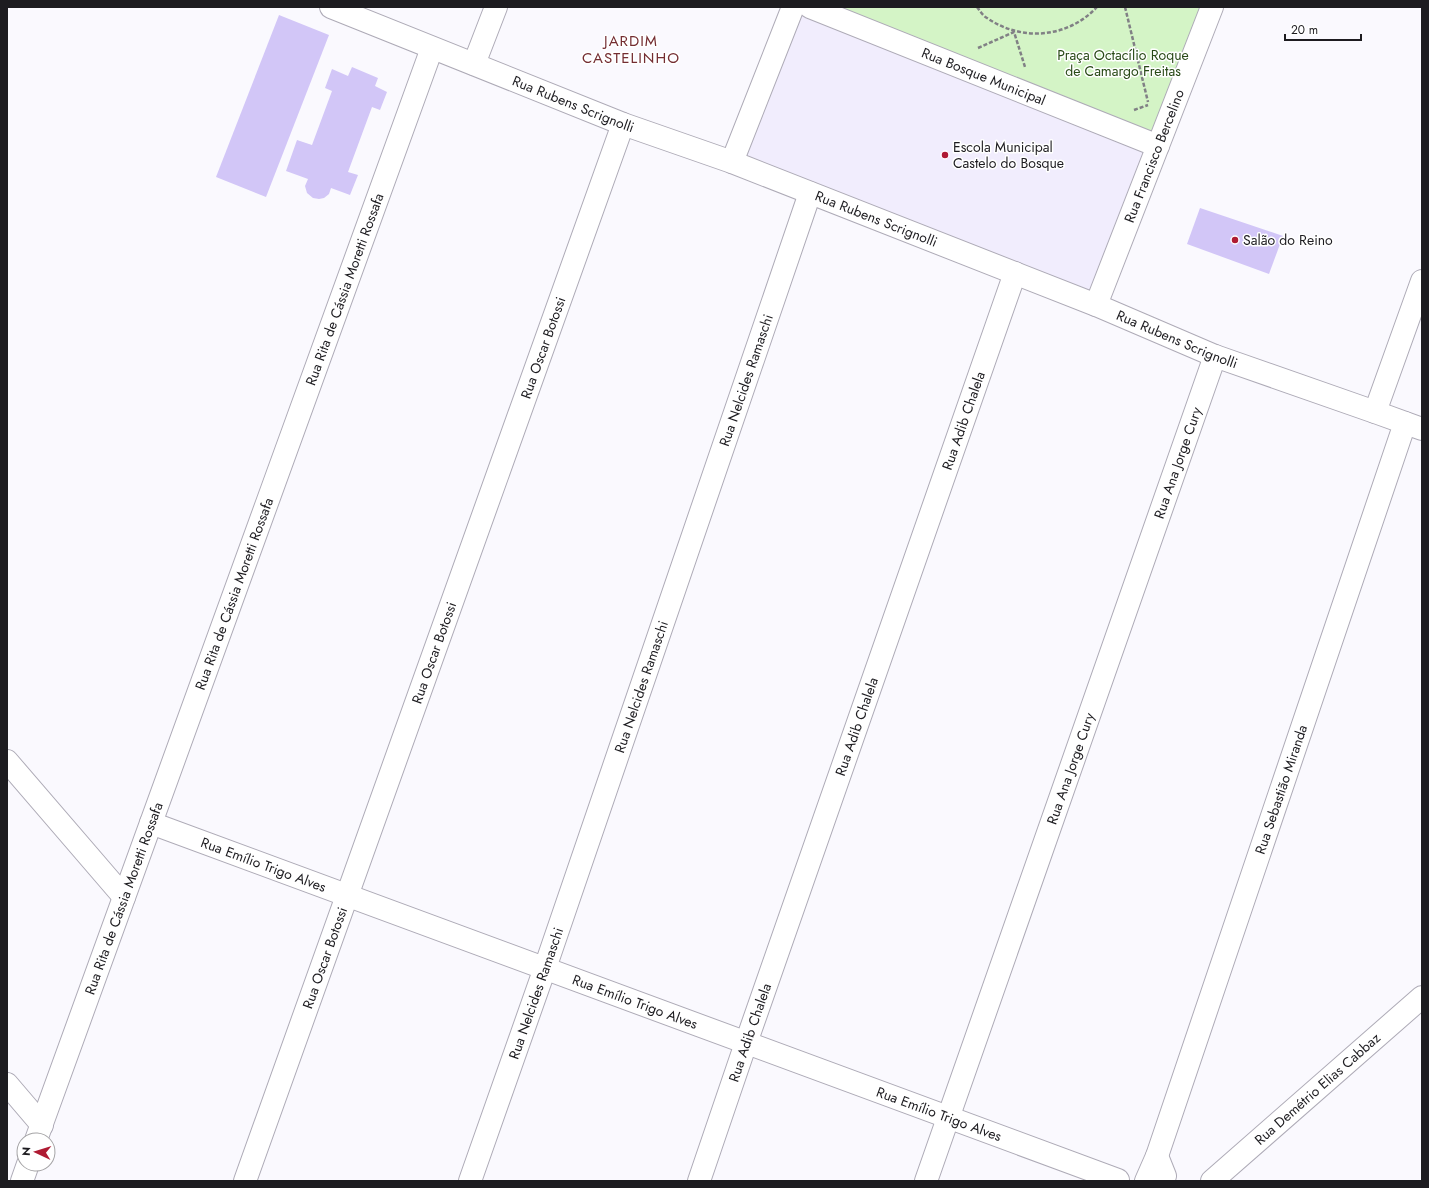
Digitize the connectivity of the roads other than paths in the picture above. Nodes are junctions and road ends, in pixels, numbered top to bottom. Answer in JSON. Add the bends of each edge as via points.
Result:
{"nodes":[{"id":1,"x":331,"y":7,"type":"edge"},
{"id":2,"x":496,"y":7,"type":"edge"},
{"id":3,"x":793,"y":7,"type":"edge"},
{"id":4,"x":810,"y":7,"type":"edge"},
{"id":5,"x":1212,"y":7,"type":"edge"},
{"id":6,"x":432,"y":48,"type":"junction"},
{"id":7,"x":474,"y":64,"type":"junction"},
{"id":8,"x":623,"y":124,"type":"junction"},
{"id":9,"x":1158,"y":146,"type":"junction"},
{"id":10,"x":732,"y":162,"type":"junction"},
{"id":11,"x":810,"y":193,"type":"junction"},
{"id":12,"x":1015,"y":273,"type":"junction"},
{"id":13,"x":1422,"y":281,"type":"edge"},
{"id":14,"x":1096,"y":305,"type":"junction"},
{"id":15,"x":1215,"y":356,"type":"junction"},
{"id":16,"x":1375,"y":412,"type":"junction"},
{"id":17,"x":1414,"y":426,"type":"edge"},
{"id":18,"x":7,"y":761,"type":"edge"},
{"id":19,"x":151,"y":823,"type":"junction"},
{"id":20,"x":347,"y":895,"type":"junction"},
{"id":21,"x":124,"y":897,"type":"junction"},
{"id":22,"x":545,"y":968,"type":"junction"},
{"id":23,"x":1422,"y":997,"type":"edge"},
{"id":24,"x":746,"y":1042,"type":"junction"},
{"id":25,"x":7,"y":1084,"type":"edge"},
{"id":26,"x":948,"y":1117,"type":"junction"},
{"id":27,"x":39,"y":1132,"type":"edge"},
{"id":28,"x":1159,"y":1180,"type":"edge"},
{"id":29,"x":245,"y":1181,"type":"edge"},
{"id":30,"x":470,"y":1181,"type":"edge"},
{"id":31,"x":699,"y":1181,"type":"edge"},
{"id":32,"x":926,"y":1181,"type":"edge"},
{"id":33,"x":1120,"y":1181,"type":"edge"},
{"id":34,"x":1212,"y":1181,"type":"edge"}],
"edges":[{"from":1,"to":6,"type":"street","name":"Rua Rubens Scrignolli"},
{"from":2,"to":7,"type":"street"},
{"from":3,"to":10,"type":"street"},
{"from":4,"to":9,"type":"street","name":"Rua Bosque Municipal"},
{"from":5,"to":9,"type":"street","name":"Rua Francisco Bercelino"},
{"from":6,"to":7,"type":"street","name":"Rua Rubens Scrignolli"},
{"from":6,"to":19,"type":"street","name":"Rua Rita de Cássia Moretti Rossafa"},
{"from":7,"to":8,"type":"street","name":"Rua Rubens Scrignolli"},
{"from":8,"to":10,"type":"street","name":"Rua Rubens Scrignolli"},
{"from":8,"to":20,"type":"street","name":"Rua Oscar Botossi"},
{"from":9,"to":14,"type":"street","name":"Rua Francisco Bercelino"},
{"from":10,"to":11,"type":"street","name":"Rua Rubens Scrignolli"},
{"from":11,"to":12,"type":"street","name":"Rua Rubens Scrignolli"},
{"from":11,"to":22,"type":"street","name":"Rua Nelcides Ramaschi"},
{"from":12,"to":14,"type":"street","name":"Rua Rubens Scrignolli"},
{"from":12,"to":24,"type":"street","name":"Rua Adib Chalela"},
{"from":13,"to":16,"type":"street"},
{"from":14,"to":15,"type":"street","name":"Rua Rubens Scrignolli"},
{"from":15,"to":16,"type":"street","name":"Rua Rubens Scrignolli"},
{"from":15,"to":26,"type":"street","name":"Rua Ana Jorge Cury"},
{"from":16,"to":17,"type":"street","name":"Rua Rubens Scrignolli"},
{"from":17,"to":28,"type":"street","name":"Rua Sebastião Miranda","via":[[1157,1156]]},
{"from":18,"to":21,"type":"street"},
{"from":19,"to":20,"type":"street","name":"Rua Emílio Trigo Alves"},
{"from":19,"to":21,"type":"street","name":"Rua Rita de Cássia Moretti Rossafa"},
{"from":20,"to":22,"type":"street","name":"Rua Emílio Trigo Alves"},
{"from":20,"to":29,"type":"street","name":"Rua Oscar Botossi"},
{"from":21,"to":27,"type":"street","name":"Rua Rita de Cássia Moretti Rossafa"},
{"from":22,"to":24,"type":"street","name":"Rua Emílio Trigo Alves"},
{"from":22,"to":30,"type":"street","name":"Rua Nelcides Ramaschi"},
{"from":23,"to":34,"type":"street","name":"Rua Demétrio Elias Cabbaz"},
{"from":24,"to":26,"type":"street","name":"Rua Emílio Trigo Alves"},
{"from":24,"to":31,"type":"street","name":"Rua Adib Chalela"},
{"from":25,"to":27,"type":"street"},
{"from":26,"to":32,"type":"street","name":"Rua Ana Jorge Cury"},
{"from":26,"to":33,"type":"street","name":"Rua Emílio Trigo Alves"}]}
